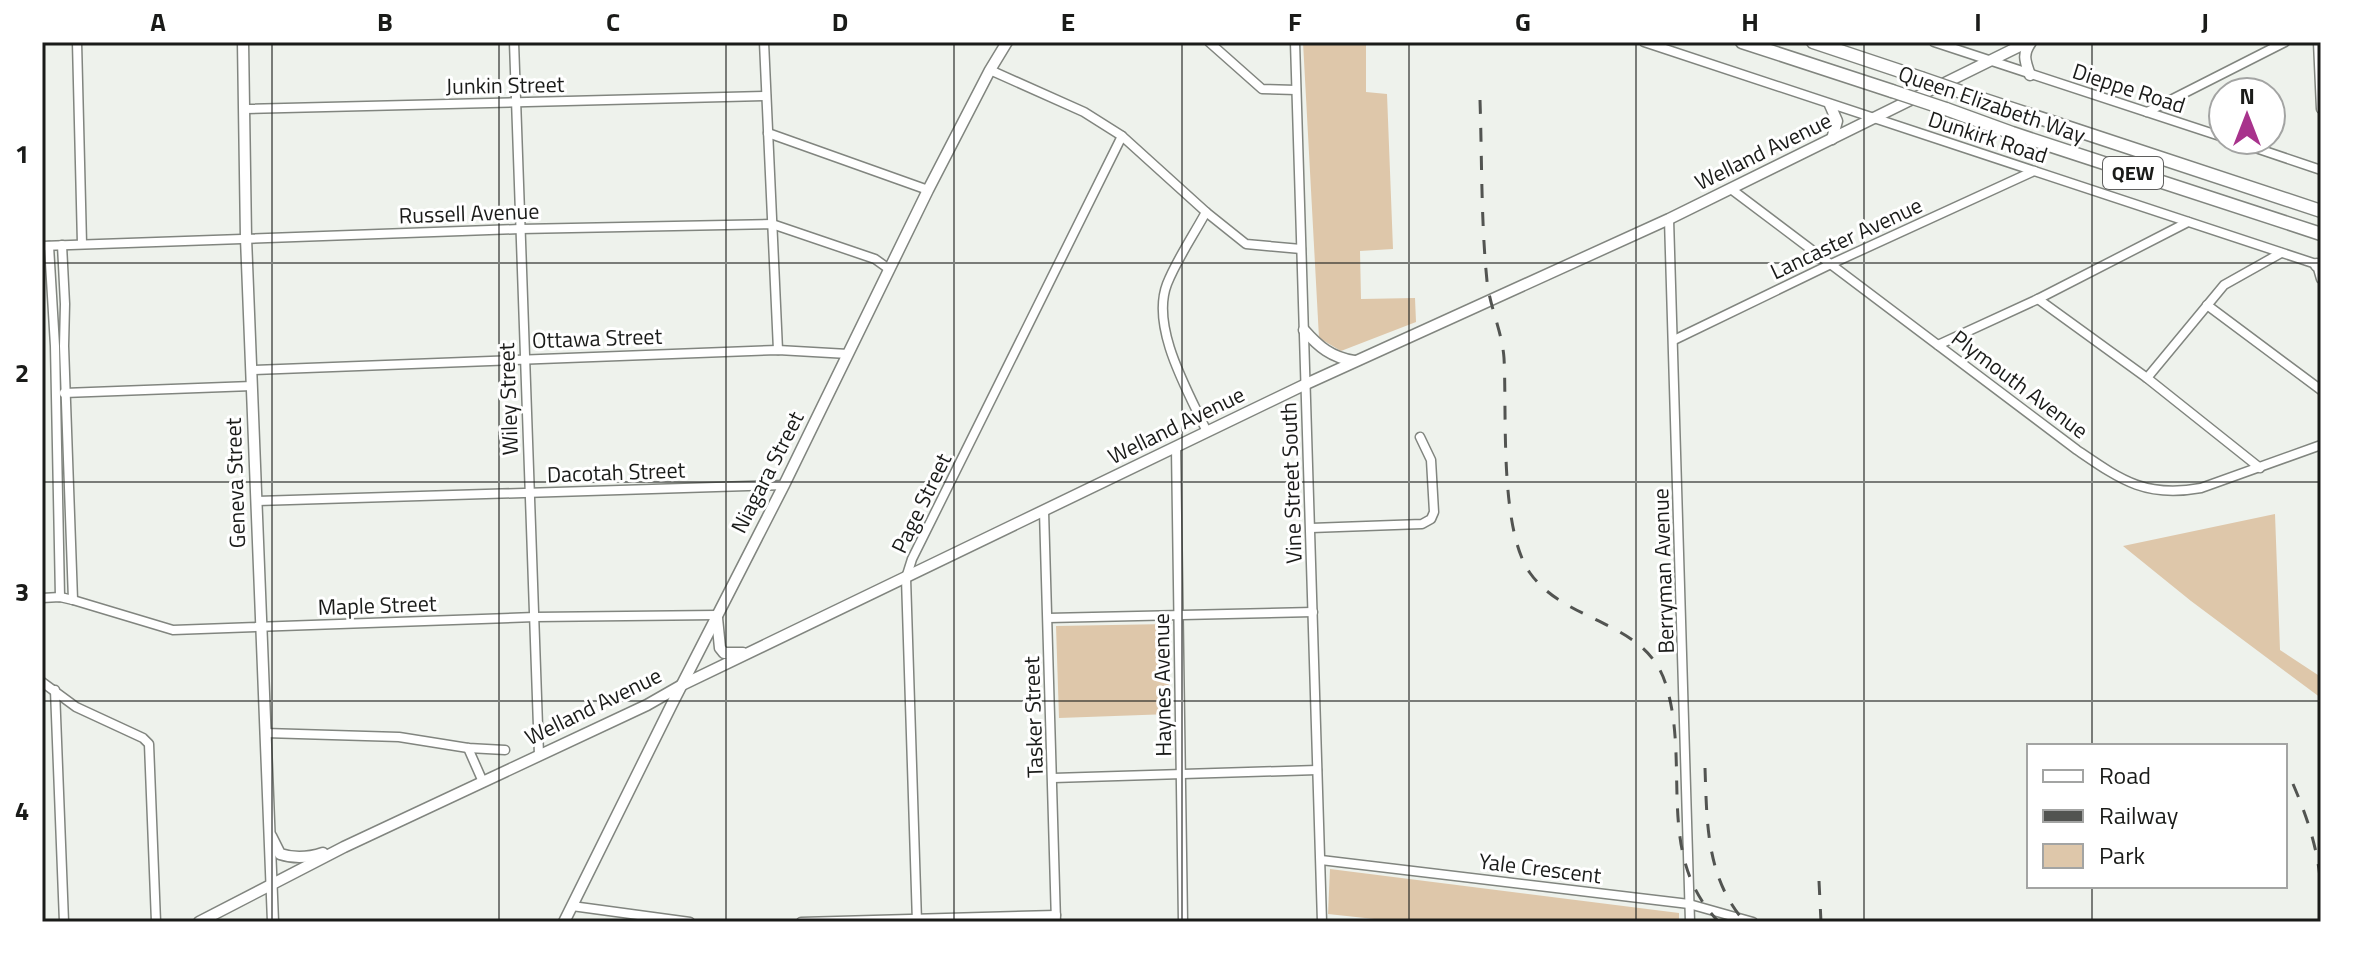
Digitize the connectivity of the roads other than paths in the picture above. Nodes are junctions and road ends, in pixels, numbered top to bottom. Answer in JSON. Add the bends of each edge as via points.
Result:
{"nodes":[{"id":1,"x":77,"y":42,"type":"edge"},
{"id":2,"x":243,"y":42,"type":"edge"},
{"id":3,"x":514,"y":42,"type":"edge"},
{"id":4,"x":764,"y":42,"type":"edge"},
{"id":5,"x":1007,"y":42,"type":"edge"},
{"id":6,"x":1209,"y":42,"type":"edge"},
{"id":7,"x":1295,"y":42,"type":"edge"},
{"id":8,"x":1644,"y":42,"type":"edge"},
{"id":9,"x":1742,"y":42,"type":"edge"},
{"id":10,"x":1813,"y":42,"type":"edge"},
{"id":11,"x":1934,"y":42,"type":"edge"},
{"id":12,"x":2029,"y":42,"type":"edge"},
{"id":13,"x":2285,"y":42,"type":"edge"},
{"id":14,"x":2318,"y":42,"type":"edge"},
{"id":15,"x":1963,"y":46,"type":"edge"},
{"id":16,"x":1991,"y":60,"type":"junction"},
{"id":17,"x":990,"y":70,"type":"junction"},
{"id":18,"x":2030,"y":75,"type":"junction"},
{"id":19,"x":1296,"y":90,"type":"junction"},
{"id":20,"x":766,"y":96,"type":"junction"},
{"id":21,"x":515,"y":102,"type":"junction"},
{"id":22,"x":1830,"y":105,"type":"junction"},
{"id":23,"x":245,"y":109,"type":"junction"},
{"id":24,"x":2321,"y":109,"type":"edge"},
{"id":25,"x":2147,"y":112,"type":"junction"},
{"id":26,"x":1875,"y":119,"type":"junction"},
{"id":27,"x":2207,"y":132,"type":"edge"},
{"id":28,"x":768,"y":133,"type":"junction"},
{"id":29,"x":1122,"y":136,"type":"junction"},
{"id":30,"x":1832,"y":139,"type":"junction"},
{"id":31,"x":2279,"y":156,"type":"edge"},
{"id":32,"x":2321,"y":170,"type":"edge"},
{"id":33,"x":2035,"y":171,"type":"junction"},
{"id":34,"x":1731,"y":189,"type":"junction"},
{"id":35,"x":928,"y":190,"type":"junction"},
{"id":36,"x":2321,"y":211,"type":"edge"},
{"id":37,"x":1206,"y":212,"type":"junction"},
{"id":38,"x":1669,"y":219,"type":"junction"},
{"id":39,"x":2188,"y":222,"type":"junction"},
{"id":40,"x":772,"y":224,"type":"junction"},
{"id":41,"x":520,"y":229,"type":"junction"},
{"id":42,"x":2321,"y":234,"type":"edge"},
{"id":43,"x":246,"y":238,"type":"junction"},
{"id":44,"x":82,"y":244,"type":"junction"},
{"id":45,"x":62,"y":245,"type":"junction"},
{"id":46,"x":45,"y":246,"type":"edge"},
{"id":47,"x":1301,"y":249,"type":"junction"},
{"id":48,"x":2281,"y":253,"type":"junction"},
{"id":49,"x":1831,"y":264,"type":"junction"},
{"id":50,"x":2320,"y":266,"type":"edge"},
{"id":51,"x":889,"y":269,"type":"junction"},
{"id":52,"x":2321,"y":279,"type":"edge"},
{"id":53,"x":2038,"y":299,"type":"junction"},
{"id":54,"x":2207,"y":305,"type":"junction"},
{"id":55,"x":1304,"y":330,"type":"junction"},
{"id":56,"x":1674,"y":340,"type":"junction"},
{"id":57,"x":1938,"y":345,"type":"junction"},
{"id":58,"x":778,"y":350,"type":"junction"},
{"id":59,"x":848,"y":354,"type":"junction"},
{"id":60,"x":525,"y":359,"type":"junction"},
{"id":61,"x":1356,"y":362,"type":"junction"},
{"id":62,"x":251,"y":370,"type":"junction"},
{"id":63,"x":2147,"y":378,"type":"junction"},
{"id":64,"x":1306,"y":384,"type":"junction"},
{"id":65,"x":252,"y":386,"type":"junction"},
{"id":66,"x":2321,"y":390,"type":"edge"},
{"id":67,"x":55,"y":393,"type":"junction"},
{"id":68,"x":66,"y":393,"type":"junction"},
{"id":69,"x":1207,"y":432,"type":"junction"},
{"id":70,"x":1420,"y":437,"type":"dead end"},
{"id":71,"x":2321,"y":445,"type":"edge"},
{"id":72,"x":1176,"y":448,"type":"junction"},
{"id":73,"x":2260,"y":468,"type":"junction"},
{"id":74,"x":784,"y":485,"type":"junction"},
{"id":75,"x":530,"y":492,"type":"junction"},
{"id":76,"x":257,"y":501,"type":"junction"},
{"id":77,"x":1044,"y":511,"type":"junction"},
{"id":78,"x":1311,"y":528,"type":"junction"},
{"id":79,"x":906,"y":578,"type":"junction"},
{"id":80,"x":60,"y":597,"type":"junction"},
{"id":81,"x":42,"y":598,"type":"edge"},
{"id":82,"x":73,"y":600,"type":"junction"},
{"id":83,"x":1313,"y":612,"type":"junction"},
{"id":84,"x":717,"y":615,"type":"junction"},
{"id":85,"x":1179,"y":616,"type":"junction"},
{"id":86,"x":535,"y":617,"type":"junction"},
{"id":87,"x":1048,"y":618,"type":"junction"},
{"id":88,"x":260,"y":628,"type":"junction"},
{"id":89,"x":757,"y":650,"type":"junction"},
{"id":90,"x":42,"y":682,"type":"edge"},
{"id":91,"x":682,"y":685,"type":"junction"},
{"id":92,"x":55,"y":690,"type":"junction"},
{"id":93,"x":265,"y":733,"type":"junction"},
{"id":94,"x":468,"y":748,"type":"junction"},
{"id":95,"x":505,"y":750,"type":"dead end"},
{"id":96,"x":539,"y":755,"type":"junction"},
{"id":97,"x":1317,"y":770,"type":"junction"},
{"id":98,"x":1182,"y":773,"type":"junction"},
{"id":99,"x":1053,"y":778,"type":"junction"},
{"id":100,"x":483,"y":782,"type":"junction"},
{"id":101,"x":268,"y":831,"type":"junction"},
{"id":102,"x":344,"y":847,"type":"junction"},
{"id":103,"x":1321,"y":860,"type":"junction"},
{"id":104,"x":272,"y":886,"type":"junction"},
{"id":105,"x":1689,"y":904,"type":"junction"},
{"id":106,"x":572,"y":906,"type":"junction"},
{"id":107,"x":1056,"y":918,"type":"edge"},
{"id":108,"x":916,"y":920,"type":"edge"},
{"id":109,"x":64,"y":922,"type":"edge"},
{"id":110,"x":156,"y":922,"type":"edge"},
{"id":111,"x":199,"y":922,"type":"edge"},
{"id":112,"x":273,"y":922,"type":"edge"},
{"id":113,"x":564,"y":922,"type":"edge"},
{"id":114,"x":690,"y":922,"type":"edge"},
{"id":115,"x":801,"y":922,"type":"edge"},
{"id":116,"x":1183,"y":922,"type":"edge"},
{"id":117,"x":1322,"y":922,"type":"edge"},
{"id":118,"x":1690,"y":922,"type":"edge"},
{"id":119,"x":1753,"y":922,"type":"edge"}],
"edges":[{"from":1,"to":44,"type":"street"},
{"from":2,"to":23,"type":"main road","name":"Geneva Street"},
{"from":3,"to":21,"type":"street","name":"Wiley Street"},
{"from":4,"to":20,"type":"street"},
{"from":5,"to":17,"type":"main road","name":"Niagara Street"},
{"from":6,"to":19,"type":"street","via":[[1262,89]]},
{"from":7,"to":19,"type":"street","name":"Vine Street South"},
{"from":8,"to":22,"type":"street","name":"Dunkirk Road"},
{"from":9,"to":42,"type":"highway","name":"Queen Elizabeth Way","number":"QEW","bridge":true},
{"from":10,"to":36,"type":"highway","name":"Queen Elizabeth Way","number":"QEW","bridge":true},
{"from":11,"to":15,"type":"street","name":"Dieppe Road"},
{"from":12,"to":16,"type":"main road","name":"Welland Avenue"},
{"from":12,"to":18,"type":"main road","via":[[2024,61]]},
{"from":13,"to":25,"type":"street"},
{"from":14,"to":24,"type":"street"},
{"from":15,"to":16,"type":"street","name":"Dieppe Road"},
{"from":16,"to":18,"type":"street","name":"Dieppe Road"},
{"from":16,"to":26,"type":"main road","name":"Welland Avenue"},
{"from":17,"to":29,"type":"street","via":[[1084,112]]},
{"from":17,"to":35,"type":"main road","name":"Niagara Street"},
{"from":18,"to":25,"type":"street","name":"Dieppe Road"},
{"from":19,"to":47,"type":"street","name":"Vine Street South"},
{"from":20,"to":21,"type":"street","name":"Junkin Street"},
{"from":20,"to":28,"type":"street"},
{"from":21,"to":23,"type":"street","name":"Junkin Street"},
{"from":21,"to":41,"type":"street","name":"Wiley Street"},
{"from":22,"to":26,"type":"street","name":"Dunkirk Road"},
{"from":22,"to":30,"type":"main road","via":[[1837,121]]},
{"from":23,"to":43,"type":"main road","name":"Geneva Street"},
{"from":25,"to":27,"type":"street","name":"Dieppe Road"},
{"from":26,"to":30,"type":"main road","name":"Welland Avenue"},
{"from":26,"to":33,"type":"street","name":"Dunkirk Road"},
{"from":28,"to":35,"type":"street"},
{"from":28,"to":40,"type":"street"},
{"from":29,"to":37,"type":"street"},
{"from":29,"to":79,"type":"street","name":"Page Street"},
{"from":30,"to":34,"type":"main road","name":"Welland Avenue"},
{"from":31,"to":32,"type":"street"},
{"from":33,"to":39,"type":"street","name":"Dunkirk Road"},
{"from":33,"to":49,"type":"street","name":"Lancaster Avenue"},
{"from":34,"to":38,"type":"main road","name":"Welland Avenue"},
{"from":34,"to":49,"type":"street","name":"Plymouth Avenue"},
{"from":35,"to":51,"type":"main road","name":"Niagara Street"},
{"from":37,"to":47,"type":"street","via":[[1246,244]]},
{"from":37,"to":69,"type":"street","via":[[1162,304],[1169,350]]},
{"from":38,"to":56,"type":"street","name":"Berryman Avenue"},
{"from":38,"to":61,"type":"main road","name":"Welland Avenue"},
{"from":39,"to":48,"type":"street","name":"Dunkirk Road"},
{"from":39,"to":53,"type":"street"},
{"from":40,"to":41,"type":"street","name":"Russell Avenue"},
{"from":40,"to":51,"type":"street","name":"Russell Avenue","via":[[875,259]]},
{"from":40,"to":58,"type":"street"},
{"from":41,"to":43,"type":"street","name":"Russell Avenue"},
{"from":41,"to":60,"type":"street","name":"Wiley Street"},
{"from":43,"to":44,"type":"street","name":"Russell Avenue"},
{"from":43,"to":62,"type":"main road","name":"Geneva Street"},
{"from":44,"to":45,"type":"street","name":"Russell Avenue"},
{"from":45,"to":46,"type":"street","name":"Russell Avenue"},
{"from":45,"to":68,"type":"street"},
{"from":46,"to":67,"type":"street"},
{"from":47,"to":55,"type":"street","name":"Vine Street South"},
{"from":48,"to":50,"type":"street","name":"Dunkirk Road"},
{"from":48,"to":54,"type":"street","via":[[2224,285]]},
{"from":49,"to":56,"type":"street","name":"Lancaster Avenue"},
{"from":49,"to":57,"type":"street","name":"Plymouth Avenue"},
{"from":50,"to":52,"type":"street"},
{"from":51,"to":59,"type":"main road","name":"Niagara Street"},
{"from":53,"to":57,"type":"street"},
{"from":53,"to":63,"type":"street"},
{"from":54,"to":63,"type":"street"},
{"from":54,"to":66,"type":"street"},
{"from":55,"to":61,"type":"main road","via":[[1322,349]]},
{"from":55,"to":64,"type":"street","name":"Vine Street South"},
{"from":56,"to":105,"type":"street","name":"Berryman Avenue"},
{"from":57,"to":73,"type":"street","name":"Plymouth Avenue","via":[[2131,485],[2183,491]]},
{"from":58,"to":59,"type":"street","name":"Ottawa Street"},
{"from":58,"to":60,"type":"street","name":"Ottawa Street"},
{"from":59,"to":74,"type":"main road","name":"Niagara Street"},
{"from":60,"to":62,"type":"street","name":"Ottawa Street"},
{"from":60,"to":75,"type":"street","name":"Wiley Street"},
{"from":61,"to":64,"type":"main road","name":"Welland Avenue"},
{"from":62,"to":65,"type":"main road","name":"Geneva Street"},
{"from":63,"to":73,"type":"street"},
{"from":64,"to":69,"type":"main road","name":"Welland Avenue"},
{"from":64,"to":78,"type":"street","name":"Vine Street South"},
{"from":65,"to":68,"type":"street"},
{"from":65,"to":76,"type":"main road","name":"Geneva Street"},
{"from":67,"to":68,"type":"street"},
{"from":67,"to":80,"type":"street"},
{"from":68,"to":82,"type":"street"},
{"from":69,"to":72,"type":"main road","name":"Welland Avenue"},
{"from":70,"to":78,"type":"street","via":[[1431,460],[1431,519],[1422,524]]},
{"from":71,"to":73,"type":"street","name":"Plymouth Avenue"},
{"from":72,"to":77,"type":"main road","name":"Welland Avenue"},
{"from":72,"to":85,"type":"street","name":"Haynes Avenue"},
{"from":74,"to":75,"type":"street","name":"Dacotah Street"},
{"from":74,"to":84,"type":"main road","name":"Niagara Street"},
{"from":75,"to":76,"type":"street","name":"Dacotah Street"},
{"from":75,"to":86,"type":"street","name":"Wiley Street"},
{"from":76,"to":88,"type":"main road","name":"Geneva Street"},
{"from":77,"to":79,"type":"main road","name":"Welland Avenue"},
{"from":77,"to":87,"type":"street","name":"Tasker Street"},
{"from":78,"to":83,"type":"street","name":"Vine Street South"},
{"from":79,"to":89,"type":"main road","name":"Welland Avenue"},
{"from":79,"to":108,"type":"street","name":"Page Street"},
{"from":80,"to":81,"type":"street","name":"Maple Street"},
{"from":80,"to":82,"type":"street","name":"Maple Street"},
{"from":82,"to":88,"type":"street","name":"Maple Street","via":[[173,630]]},
{"from":83,"to":85,"type":"street"},
{"from":83,"to":97,"type":"street","name":"Vine Street South"},
{"from":84,"to":86,"type":"street","name":"Maple Street"},
{"from":84,"to":89,"type":"main road","via":[[724,653]]},
{"from":84,"to":91,"type":"main road","name":"Niagara Street"},
{"from":85,"to":87,"type":"street"},
{"from":85,"to":98,"type":"street","name":"Haynes Avenue"},
{"from":86,"to":88,"type":"street","name":"Maple Street"},
{"from":86,"to":96,"type":"street","name":"Wiley Street"},
{"from":87,"to":99,"type":"street","name":"Tasker Street"},
{"from":88,"to":93,"type":"main road","name":"Geneva Street"},
{"from":89,"to":91,"type":"main road","name":"Welland Avenue"},
{"from":90,"to":92,"type":"street"},
{"from":91,"to":96,"type":"main road","name":"Welland Avenue"},
{"from":91,"to":106,"type":"main road","name":"Niagara Street"},
{"from":92,"to":109,"type":"street"},
{"from":92,"to":110,"type":"street","via":[[76,707],[149,744]]},
{"from":93,"to":94,"type":"street","via":[[399,737]]},
{"from":93,"to":101,"type":"main road","name":"Geneva Street"},
{"from":94,"to":95,"type":"street"},
{"from":94,"to":100,"type":"street"},
{"from":96,"to":100,"type":"main road","name":"Welland Avenue"},
{"from":97,"to":98,"type":"street"},
{"from":97,"to":103,"type":"street","name":"Vine Street South"},
{"from":98,"to":99,"type":"street"},
{"from":98,"to":116,"type":"street","name":"Haynes Avenue"},
{"from":99,"to":107,"type":"street","name":"Tasker Street"},
{"from":100,"to":102,"type":"main road","name":"Welland Avenue"},
{"from":101,"to":102,"type":"main road","via":[[280,854],[291,858]]},
{"from":101,"to":104,"type":"main road","name":"Geneva Street"},
{"from":102,"to":104,"type":"main road"},
{"from":103,"to":105,"type":"street","name":"Yale Crescent"},
{"from":103,"to":117,"type":"street","name":"Vine Street South"},
{"from":104,"to":111,"type":"main road"},
{"from":104,"to":112,"type":"main road","name":"Geneva Street"},
{"from":105,"to":118,"type":"street","name":"Berryman Avenue"},
{"from":105,"to":119,"type":"street","name":"Yale Crescent"},
{"from":106,"to":113,"type":"main road","name":"Niagara Street"},
{"from":106,"to":114,"type":"street"},
{"from":107,"to":108,"type":"street"},
{"from":108,"to":115,"type":"street"}]}
